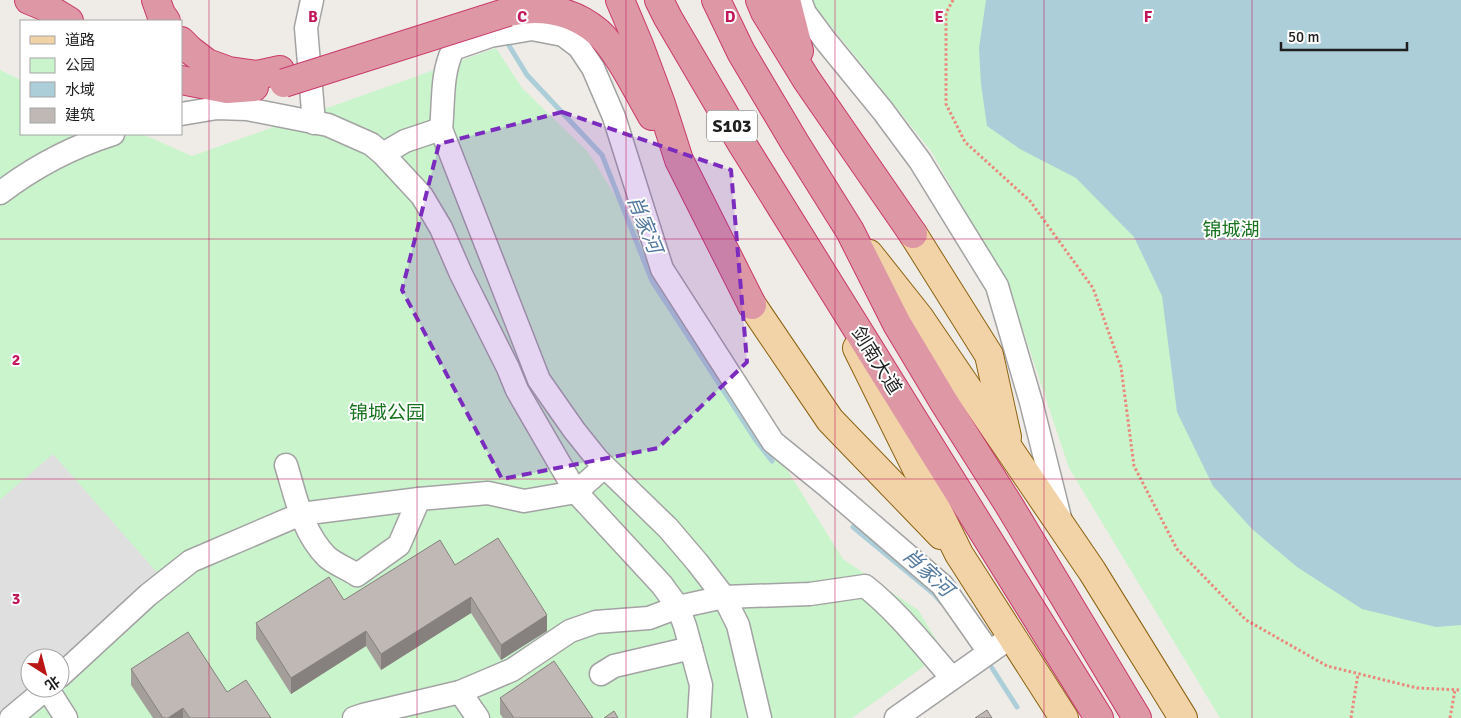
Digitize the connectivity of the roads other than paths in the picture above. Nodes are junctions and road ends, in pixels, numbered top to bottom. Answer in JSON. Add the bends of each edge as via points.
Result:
{"nodes":[{"id":1,"x":28,"y":0,"type":"edge"},
{"id":2,"x":156,"y":0,"type":"edge"},
{"id":3,"x":312,"y":0,"type":"edge"},
{"id":4,"x":620,"y":0,"type":"edge"},
{"id":5,"x":659,"y":0,"type":"edge"},
{"id":6,"x":716,"y":0,"type":"edge"},
{"id":7,"x":760,"y":0,"type":"edge"},
{"id":8,"x":786,"y":0,"type":"edge"},
{"id":9,"x":800,"y":0,"type":"edge"},
{"id":10,"x":67,"y":20,"type":"edge"},
{"id":11,"x":165,"y":20,"type":"edge"},
{"id":12,"x":502,"y":20,"type":"edge"},
{"id":13,"x":182,"y":42,"type":"edge"},
{"id":14,"x":282,"y":77,"type":"junction"},
{"id":15,"x":806,"y":79,"type":"junction"},
{"id":16,"x":182,"y":80,"type":"edge"},
{"id":17,"x":182,"y":114,"type":"edge"},
{"id":18,"x":314,"y":122,"type":"junction"},
{"id":19,"x":441,"y":129,"type":"junction"},
{"id":20,"x":109,"y":135,"type":"edge"},
{"id":21,"x":382,"y":154,"type":"junction"},
{"id":22,"x":679,"y":160,"type":"junction"},
{"id":23,"x":0,"y":193,"type":"edge"},
{"id":24,"x":472,"y":207,"type":"junction"},
{"id":25,"x":440,"y":228,"type":"junction"},
{"id":26,"x":850,"y":231,"type":"junction"},
{"id":27,"x":912,"y":234,"type":"joint"},
{"id":28,"x":808,"y":250,"type":"junction"},
{"id":29,"x":752,"y":305,"type":"joint"},
{"id":30,"x":531,"y":359,"type":"junction"},
{"id":31,"x":508,"y":368,"type":"junction"},
{"id":32,"x":1010,"y":451,"type":"junction"},
{"id":33,"x":286,"y":465,"type":"dead end"},
{"id":34,"x":604,"y":467,"type":"junction"},
{"id":35,"x":576,"y":492,"type":"junction"},
{"id":36,"x":419,"y":499,"type":"junction"},
{"id":37,"x":301,"y":514,"type":"junction"},
{"id":38,"x":1063,"y":528,"type":"junction"},
{"id":39,"x":959,"y":554,"type":"junction"},
{"id":40,"x":724,"y":597,"type":"junction"},
{"id":41,"x":678,"y":608,"type":"junction"},
{"id":42,"x":1012,"y":636,"type":"junction"},
{"id":43,"x":691,"y":648,"type":"junction"},
{"id":44,"x":989,"y":652,"type":"junction"},
{"id":45,"x":70,"y":667,"type":"edge"},
{"id":46,"x":601,"y":674,"type":"dead end"},
{"id":47,"x":952,"y":678,"type":"junction"},
{"id":48,"x":460,"y":692,"type":"junction"},
{"id":49,"x":11,"y":718,"type":"edge"},
{"id":50,"x":66,"y":718,"type":"edge"},
{"id":51,"x":354,"y":718,"type":"edge"},
{"id":52,"x":478,"y":718,"type":"edge"},
{"id":53,"x":699,"y":718,"type":"edge"},
{"id":54,"x":760,"y":718,"type":"edge"},
{"id":55,"x":896,"y":718,"type":"edge"},
{"id":56,"x":1064,"y":718,"type":"edge"},
{"id":57,"x":1099,"y":718,"type":"edge"},
{"id":58,"x":1137,"y":718,"type":"edge"},
{"id":59,"x":1183,"y":718,"type":"edge"}],
"edges":[{"from":1,"to":10,"type":"highway"},
{"from":2,"to":11,"type":"highway"},
{"from":3,"to":18,"type":"street","via":[[306,28]]},
{"from":4,"to":22,"type":"highway"},
{"from":5,"to":28,"type":"highway","name":"剑南大道","number":"S103"},
{"from":6,"to":26,"type":"highway","name":"剑南大道","number":"S103","via":[[741,52]]},
{"from":7,"to":15,"type":"highway"},
{"from":8,"to":15,"type":"highway"},
{"from":9,"to":38,"type":"street","via":[[805,13],[825,40],[920,161],[997,286]]},
{"from":12,"to":14,"type":"highway"},
{"from":12,"to":19,"type":"street","via":[[452,49],[442,86]]},
{"from":12,"to":22,"type":"highway","via":[[525,9],[559,11],[598,33],[620,62]]},
{"from":12,"to":44,"type":"street","via":[[563,35],[579,47],[594,68],[614,117],[662,269],[773,442],[942,585]]},
{"from":13,"to":14,"type":"highway","via":[[207,63],[229,72]]},
{"from":14,"to":16,"type":"highway","via":[[228,89]]},
{"from":15,"to":27,"type":"highway"},
{"from":17,"to":18,"type":"street","via":[[217,108]]},
{"from":18,"to":21,"type":"street","via":[[370,144]]},
{"from":19,"to":21,"type":"street","via":[[404,141]]},
{"from":19,"to":24,"type":"street"},
{"from":20,"to":23,"type":"street","via":[[50,160]]},
{"from":21,"to":25,"type":"street","via":[[422,196]]},
{"from":22,"to":29,"type":"highway"},
{"from":24,"to":25,"type":"street"},
{"from":24,"to":30,"type":"street"},
{"from":25,"to":31,"type":"street"},
{"from":26,"to":32,"type":"main road","via":[[919,317]]},
{"from":26,"to":58,"type":"highway","name":"剑南大道","via":[[901,332]]},
{"from":27,"to":32,"type":"main road","via":[[989,355]]},
{"from":28,"to":39,"type":"main road"},
{"from":28,"to":57,"type":"highway","name":"剑南大道"},
{"from":29,"to":39,"type":"main road","via":[[830,420]]},
{"from":30,"to":31,"type":"street"},
{"from":30,"to":34,"type":"street","via":[[539,380]]},
{"from":31,"to":35,"type":"street","via":[[517,390]]},
{"from":32,"to":38,"type":"main road"},
{"from":33,"to":37,"type":"street"},
{"from":34,"to":35,"type":"street"},
{"from":34,"to":40,"type":"street","via":[[668,528]]},
{"from":35,"to":36,"type":"street","via":[[524,501],[488,493]]},
{"from":35,"to":41,"type":"street","via":[[662,585]]},
{"from":36,"to":37,"type":"street"},
{"from":36,"to":37,"type":"street","via":[[399,545],[358,575],[328,558],[309,534]]},
{"from":37,"to":45,"type":"street","via":[[191,561],[148,595]]},
{"from":38,"to":59,"type":"main road"},
{"from":39,"to":42,"type":"main road"},
{"from":40,"to":41,"type":"street"},
{"from":40,"to":47,"type":"street","via":[[810,594],[865,586],[883,600]]},
{"from":40,"to":54,"type":"street","via":[[738,625]]},
{"from":41,"to":43,"type":"street"},
{"from":41,"to":48,"type":"street","via":[[648,618],[596,622],[570,631],[512,670]]},
{"from":42,"to":44,"type":"street"},
{"from":42,"to":56,"type":"main road"},
{"from":43,"to":46,"type":"street","via":[[614,666]]},
{"from":43,"to":53,"type":"street","via":[[700,685]]},
{"from":44,"to":47,"type":"street"},
{"from":47,"to":55,"type":"street"},
{"from":48,"to":51,"type":"street"},
{"from":48,"to":52,"type":"street"},
{"from":49,"to":50,"type":"street","via":[[47,688]]}]}
